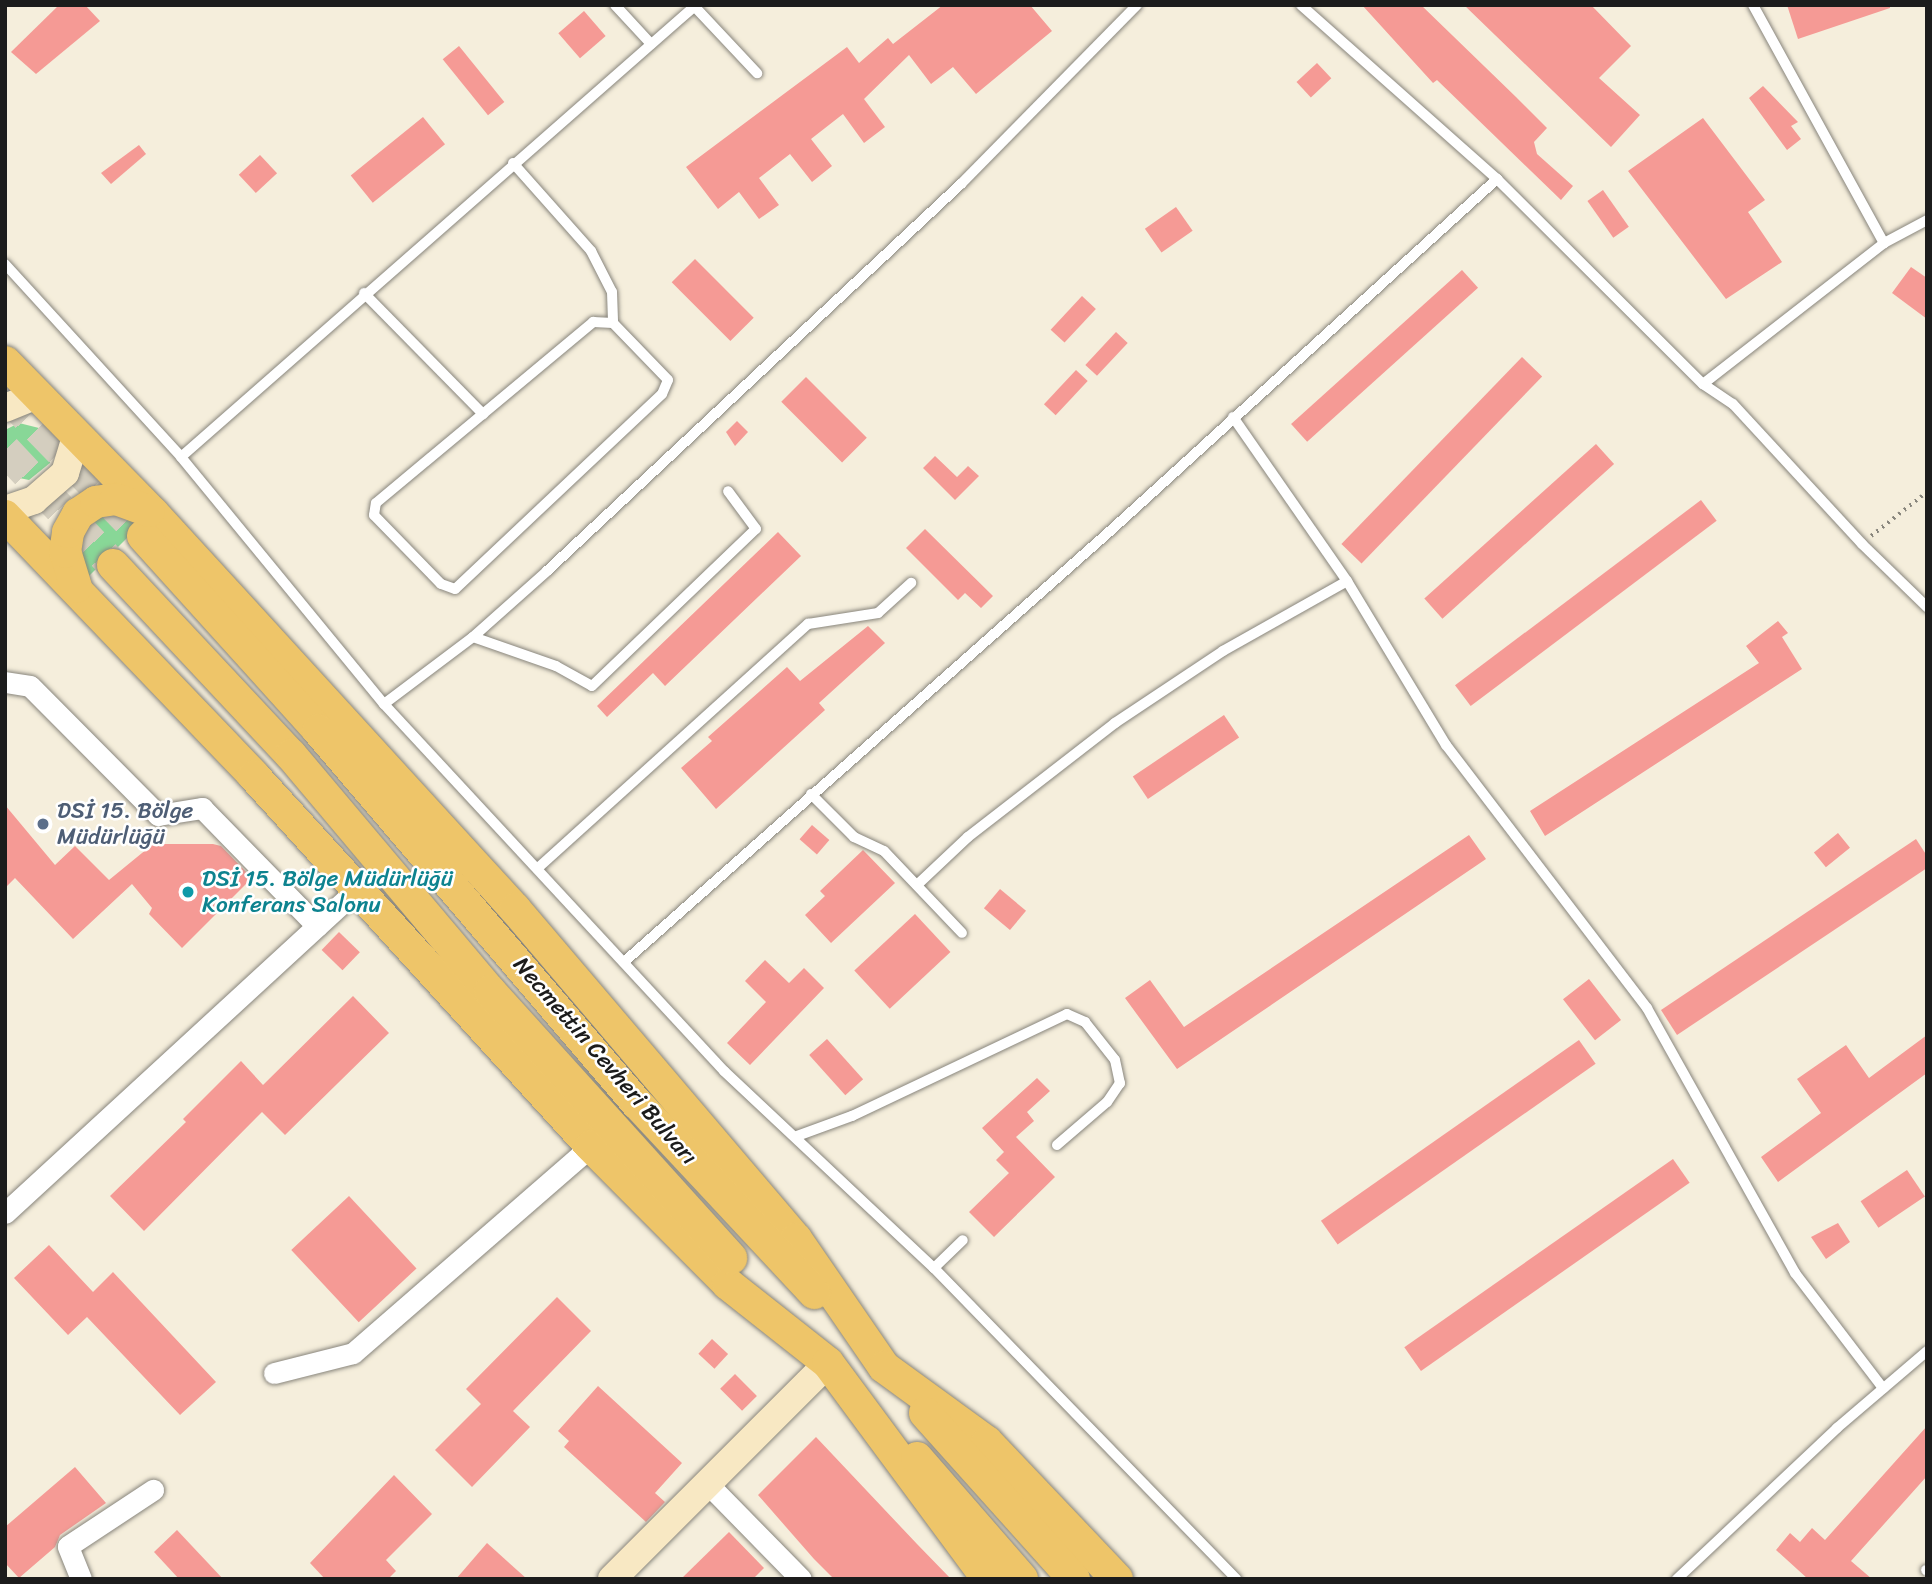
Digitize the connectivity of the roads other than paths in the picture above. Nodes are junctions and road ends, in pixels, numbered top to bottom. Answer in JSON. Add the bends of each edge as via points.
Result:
{"nodes":[{"id":1,"x":615,"y":5,"type":"edge"},
{"id":2,"x":1137,"y":5,"type":"edge"},
{"id":3,"x":1301,"y":5,"type":"edge"},
{"id":4,"x":1753,"y":5,"type":"edge"},
{"id":5,"x":696,"y":6,"type":"edge"},
{"id":6,"x":651,"y":44,"type":"junction"},
{"id":7,"x":757,"y":73,"type":"dead end"},
{"id":8,"x":513,"y":163,"type":"junction"},
{"id":9,"x":1497,"y":179,"type":"junction"},
{"id":10,"x":1927,"y":220,"type":"edge"},
{"id":11,"x":1884,"y":243,"type":"junction"},
{"id":12,"x":5,"y":264,"type":"edge"},
{"id":13,"x":364,"y":293,"type":"junction"},
{"id":14,"x":613,"y":323,"type":"junction"},
{"id":15,"x":5,"y":362,"type":"edge"},
{"id":16,"x":1703,"y":384,"type":"junction"},
{"id":17,"x":37,"y":395,"type":"junction"},
{"id":18,"x":5,"y":408,"type":"edge"},
{"id":19,"x":483,"y":414,"type":"junction"},
{"id":20,"x":1233,"y":417,"type":"junction"},
{"id":21,"x":76,"y":437,"type":"junction"},
{"id":22,"x":181,"y":457,"type":"junction"},
{"id":23,"x":728,"y":491,"type":"dead end"},
{"id":24,"x":5,"y":510,"type":"edge"},
{"id":25,"x":5,"y":516,"type":"edge"},
{"id":26,"x":148,"y":525,"type":"junction"},
{"id":27,"x":113,"y":565,"type":"tunnel mouth"},
{"id":28,"x":1347,"y":581,"type":"junction"},
{"id":29,"x":911,"y":583,"type":"dead end"},
{"id":30,"x":77,"y":588,"type":"junction"},
{"id":31,"x":1927,"y":607,"type":"edge"},
{"id":32,"x":473,"y":637,"type":"junction"},
{"id":33,"x":5,"y":682,"type":"edge"},
{"id":34,"x":384,"y":704,"type":"junction"},
{"id":35,"x":811,"y":794,"type":"junction"},
{"id":36,"x":539,"y":867,"type":"junction"},
{"id":37,"x":917,"y":885,"type":"junction"},
{"id":38,"x":357,"y":889,"type":"junction"},
{"id":39,"x":317,"y":926,"type":"junction"},
{"id":40,"x":962,"y":933,"type":"dead end"},
{"id":41,"x":624,"y":962,"type":"junction"},
{"id":42,"x":797,"y":1136,"type":"junction"},
{"id":43,"x":1057,"y":1144,"type":"dead end"},
{"id":44,"x":591,"y":1146,"type":"junction"},
{"id":45,"x":5,"y":1213,"type":"edge"},
{"id":46,"x":963,"y":1240,"type":"dead end"},
{"id":47,"x":934,"y":1268,"type":"junction"},
{"id":48,"x":1927,"y":1351,"type":"edge"},
{"id":49,"x":828,"y":1363,"type":"junction"},
{"id":50,"x":884,"y":1367,"type":"junction"},
{"id":51,"x":274,"y":1374,"type":"dead end"},
{"id":52,"x":1883,"y":1388,"type":"junction"},
{"id":53,"x":705,"y":1481,"type":"junction"},
{"id":54,"x":153,"y":1490,"type":"dead end"},
{"id":55,"x":616,"y":1577,"type":"edge"},
{"id":56,"x":81,"y":1579,"type":"edge"},
{"id":57,"x":801,"y":1579,"type":"edge"},
{"id":58,"x":988,"y":1579,"type":"edge"},
{"id":59,"x":1022,"y":1579,"type":"edge"},
{"id":60,"x":1074,"y":1579,"type":"edge"},
{"id":61,"x":1117,"y":1579,"type":"edge"},
{"id":62,"x":1236,"y":1579,"type":"edge"},
{"id":63,"x":1677,"y":1579,"type":"edge"}],
"edges":[{"from":1,"to":6,"type":"lane"},
{"from":2,"to":32,"type":"lane","via":[[961,184]]},
{"from":3,"to":9,"type":"lane"},
{"from":4,"to":11,"type":"lane"},
{"from":5,"to":6,"type":"lane"},
{"from":5,"to":7,"type":"lane"},
{"from":6,"to":8,"type":"lane"},
{"from":8,"to":13,"type":"lane"},
{"from":8,"to":14,"type":"lane","via":[[592,251],[612,292]]},
{"from":9,"to":16,"type":"lane"},
{"from":9,"to":20,"type":"lane"},
{"from":10,"to":11,"type":"lane"},
{"from":11,"to":16,"type":"lane"},
{"from":12,"to":22,"type":"lane"},
{"from":13,"to":19,"type":"lane"},
{"from":13,"to":22,"type":"lane"},
{"from":14,"to":19,"type":"lane","via":[[593,322]]},
{"from":14,"to":19,"type":"lane","via":[[667,380],[662,394],[454,589],[442,584],[374,515],[376,503]]},
{"from":15,"to":17,"type":"main road","name":"Necmettin Cevheri Bulvarı"},
{"from":16,"to":31,"type":"lane","via":[[1734,404],[1862,544]]},
{"from":17,"to":18,"type":"main road"},
{"from":17,"to":21,"type":"main road","name":"Necmettin Cevheri Bulvarı"},
{"from":20,"to":28,"type":"lane"},
{"from":20,"to":35,"type":"lane"},
{"from":21,"to":24,"type":"main road","via":[[65,473],[34,500]]},
{"from":21,"to":26,"type":"main road","name":"Necmettin Cevheri Bulvarı"},
{"from":22,"to":34,"type":"lane"},
{"from":23,"to":32,"type":"lane","via":[[756,528],[592,686],[556,666]]},
{"from":25,"to":30,"type":"main road"},
{"from":26,"to":30,"type":"main road","via":[[116,499],[96,502],[78,514],[68,531],[65,552]]},
{"from":26,"to":50,"type":"main road","name":"Necmettin Cevheri Bulvarı","via":[[637,1103]]},
{"from":27,"to":49,"type":"main road","name":"Necmettin Cevheri Bulvarı","via":[[291,755],[508,1012]]},
{"from":28,"to":37,"type":"lane","via":[[1223,650],[1115,723],[968,837]]},
{"from":28,"to":52,"type":"lane","via":[[1446,745],[1647,1008],[1795,1273]]},
{"from":29,"to":36,"type":"lane","via":[[878,614],[808,624]]},
{"from":30,"to":38,"type":"main road"},
{"from":32,"to":34,"type":"lane"},
{"from":33,"to":39,"type":"street","via":[[30,685],[158,815],[202,808]]},
{"from":34,"to":36,"type":"lane"},
{"from":35,"to":37,"type":"lane","via":[[854,837],[884,850]]},
{"from":35,"to":41,"type":"lane"},
{"from":36,"to":41,"type":"lane"},
{"from":37,"to":40,"type":"lane"},
{"from":38,"to":39,"type":"street"},
{"from":38,"to":44,"type":"main road"},
{"from":39,"to":45,"type":"street"},
{"from":41,"to":42,"type":"lane","via":[[724,1071]]},
{"from":42,"to":43,"type":"lane","via":[[852,1116],[1067,1014],[1085,1022],[1115,1060],[1120,1083],[1107,1102]]},
{"from":42,"to":47,"type":"lane"},
{"from":44,"to":49,"type":"main road","via":[[728,1284]]},
{"from":44,"to":51,"type":"street","via":[[353,1353]]},
{"from":46,"to":47,"type":"lane"},
{"from":47,"to":62,"type":"lane"},
{"from":48,"to":52,"type":"lane"},
{"from":49,"to":53,"type":"main road"},
{"from":49,"to":58,"type":"main road"},
{"from":49,"to":59,"type":"main road","name":"Necmettin Cevheri Bulvarı"},
{"from":50,"to":60,"type":"main road","name":"Necmettin Cevheri Bulvarı"},
{"from":50,"to":61,"type":"main road","via":[[987,1441]]},
{"from":52,"to":63,"type":"lane"},
{"from":53,"to":55,"type":"main road"},
{"from":53,"to":57,"type":"street"},
{"from":54,"to":56,"type":"street","via":[[68,1546]]}]}
